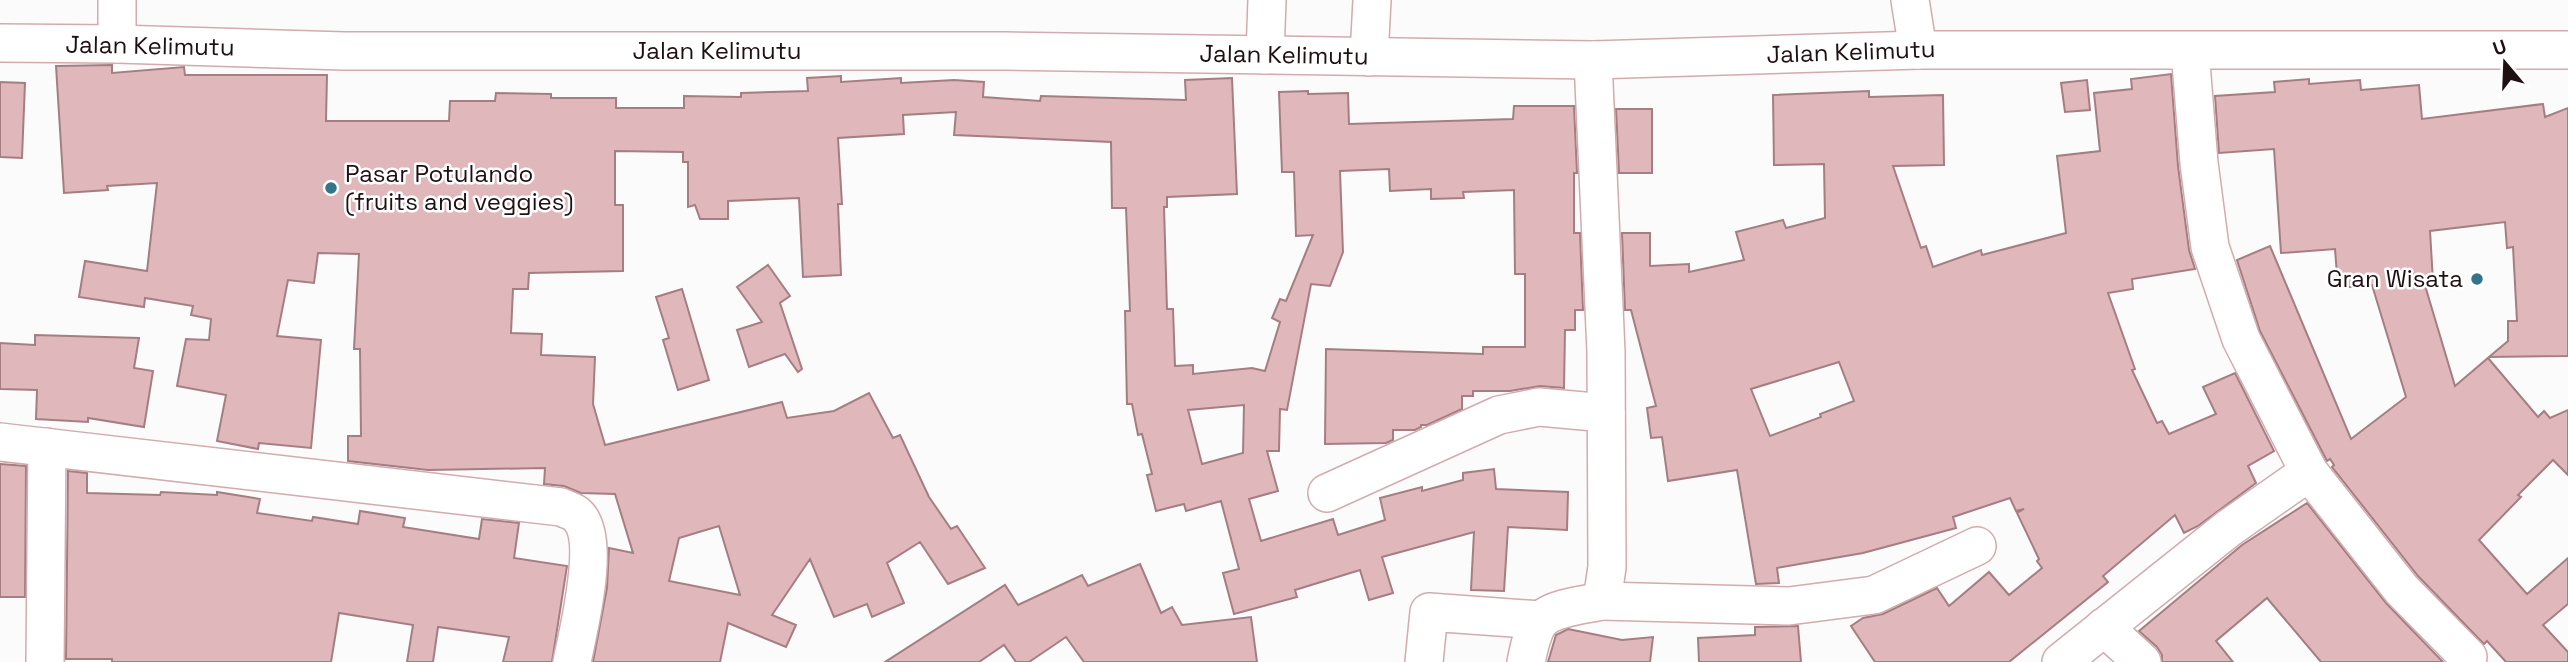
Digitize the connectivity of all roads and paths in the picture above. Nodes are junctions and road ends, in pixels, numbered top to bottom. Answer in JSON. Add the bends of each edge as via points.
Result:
{"nodes":[{"id":1,"x":117,"y":0,"type":"edge"},
{"id":2,"x":1267,"y":0,"type":"edge"},
{"id":3,"x":1372,"y":0,"type":"edge"},
{"id":4,"x":1910,"y":0,"type":"edge"},
{"id":5,"x":0,"y":43,"type":"edge"},
{"id":6,"x":117,"y":44,"type":"junction"},
{"id":7,"x":1918,"y":50,"type":"junction"},
{"id":8,"x":2568,"y":50,"type":"edge"},
{"id":9,"x":2190,"y":51,"type":"junction"},
{"id":10,"x":1265,"y":55,"type":"junction"},
{"id":11,"x":1369,"y":57,"type":"junction"},
{"id":12,"x":1593,"y":60,"type":"junction"},
{"id":13,"x":1606,"y":413,"type":"junction"},
{"id":14,"x":0,"y":442,"type":"edge"},
{"id":15,"x":47,"y":447,"type":"junction"},
{"id":16,"x":2309,"y":472,"type":"junction"},
{"id":17,"x":1327,"y":494,"type":"dead end"},
{"id":18,"x":1977,"y":546,"type":"dead end"},
{"id":19,"x":1602,"y":601,"type":"junction"},
{"id":20,"x":1541,"y":620,"type":"junction"},
{"id":21,"x":2104,"y":627,"type":"junction"},
{"id":22,"x":2468,"y":657,"type":"dead end"},
{"id":23,"x":46,"y":662,"type":"edge"},
{"id":24,"x":572,"y":662,"type":"edge"},
{"id":25,"x":1424,"y":662,"type":"edge"},
{"id":26,"x":1526,"y":662,"type":"edge"},
{"id":27,"x":2061,"y":662,"type":"edge"},
{"id":28,"x":2142,"y":662,"type":"edge"}],
"edges":[{"from":1,"to":6,"type":"street"},
{"from":2,"to":10,"type":"street"},
{"from":3,"to":11,"type":"street"},
{"from":4,"to":7,"type":"street"},
{"from":5,"to":6,"type":"street","name":"Jalan Kelimutu"},
{"from":6,"to":10,"type":"street","name":"Jalan Kelimutu","via":[[344,51]]},
{"from":7,"to":9,"type":"street","name":"Jalan Kelimutu"},
{"from":7,"to":12,"type":"street","name":"Jalan Kelimutu"},
{"from":8,"to":9,"type":"street","name":"Jalan Kelimutu"},
{"from":9,"to":16,"type":"street","via":[[2210,247],[2241,339]]},
{"from":10,"to":11,"type":"street","name":"Jalan Kelimutu"},
{"from":11,"to":12,"type":"street","name":"Jalan Kelimutu"},
{"from":12,"to":13,"type":"street"},
{"from":13,"to":17,"type":"street","via":[[1539,407],[1499,415]]},
{"from":13,"to":19,"type":"street","via":[[1607,567]]},
{"from":14,"to":15,"type":"street"},
{"from":15,"to":23,"type":"street"},
{"from":15,"to":24,"type":"street","via":[[561,508],[577,514],[589,552]]},
{"from":16,"to":21,"type":"street","via":[[2229,528]]},
{"from":16,"to":22,"type":"street","via":[[2402,590]]},
{"from":18,"to":19,"type":"street","via":[[1874,595],[1789,606]]},
{"from":19,"to":20,"type":"street"},
{"from":20,"to":25,"type":"street","via":[[1430,612]]},
{"from":20,"to":26,"type":"street"},
{"from":21,"to":27,"type":"street"},
{"from":21,"to":28,"type":"street"}]}
